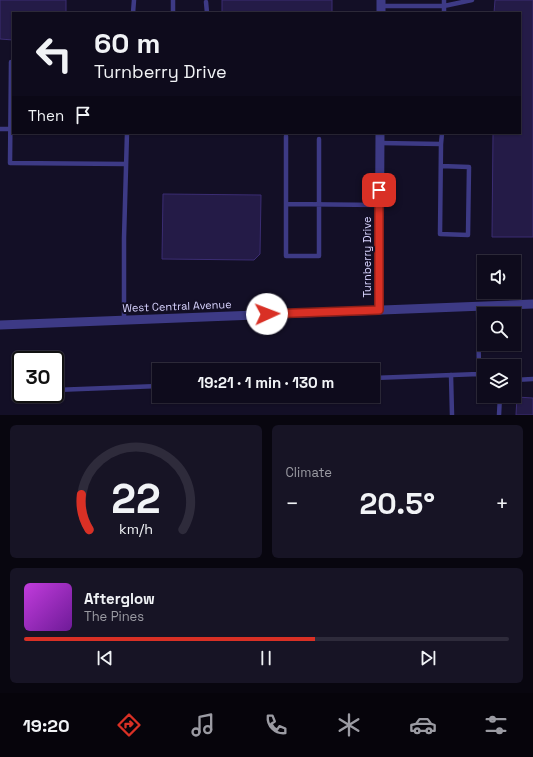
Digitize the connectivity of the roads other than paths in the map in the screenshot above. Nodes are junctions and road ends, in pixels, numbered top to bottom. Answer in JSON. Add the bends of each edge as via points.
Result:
{"nodes":[{"id":1,"x":134,"y":0,"type":"edge"},
{"id":2,"x":173,"y":0,"type":"edge"},
{"id":3,"x":444,"y":0,"type":"edge"},
{"id":4,"x":472,"y":0,"type":"edge"},
{"id":5,"x":206,"y":2,"type":"dead end"},
{"id":6,"x":381,"y":6,"type":"edge"},
{"id":7,"x":444,"y":6,"type":"junction"},
{"id":8,"x":132,"y":12,"type":"edge"},
{"id":9,"x":173,"y":12,"type":"edge"},
{"id":10,"x":207,"y":12,"type":"edge"},
{"id":11,"x":444,"y":12,"type":"edge"},
{"id":12,"x":12,"y":62,"type":"edge"},
{"id":13,"x":0,"y":129,"type":"edge"},
{"id":14,"x":10,"y":129,"type":"junction"},
{"id":15,"x":126,"y":134,"type":"edge"},
{"id":16,"x":380,"y":134,"type":"edge"},
{"id":17,"x":442,"y":134,"type":"edge"},
{"id":18,"x":286,"y":136,"type":"dead end"},
{"id":19,"x":319,"y":139,"type":"dead end"},
{"id":20,"x":380,"y":143,"type":"junction"},
{"id":21,"x":441,"y":144,"type":"junction"},
{"id":22,"x":126,"y":164,"type":"junction"},
{"id":23,"x":441,"y":166,"type":"junction"},
{"id":24,"x":286,"y":204,"type":"junction"},
{"id":25,"x":319,"y":205,"type":"junction"},
{"id":26,"x":379,"y":205,"type":"junction"},
{"id":27,"x":533,"y":304,"type":"edge"},
{"id":28,"x":478,"y":306,"type":"junction"},
{"id":29,"x":379,"y":310,"type":"junction"},
{"id":30,"x":124,"y":320,"type":"junction"},
{"id":31,"x":0,"y":325,"type":"edge"},
{"id":32,"x":480,"y":359,"type":"edge"},
{"id":33,"x":451,"y":375,"type":"junction"},
{"id":34,"x":477,"y":375,"type":"edge"},
{"id":35,"x":380,"y":378,"type":"edge"},
{"id":36,"x":533,"y":379,"type":"edge"},
{"id":37,"x":521,"y":380,"type":"edge"},
{"id":38,"x":152,"y":386,"type":"edge"},
{"id":39,"x":64,"y":390,"type":"edge"},
{"id":40,"x":500,"y":403,"type":"edge"},
{"id":41,"x":452,"y":415,"type":"edge"},
{"id":42,"x":500,"y":415,"type":"edge"}],
"edges":[{"from":1,"to":8,"type":"lane"},
{"from":2,"to":9,"type":"lane"},
{"from":3,"to":7,"type":"lane"},
{"from":4,"to":7,"type":"lane"},
{"from":5,"to":10,"type":"lane"},
{"from":6,"to":7,"type":"lane"},
{"from":7,"to":11,"type":"lane"},
{"from":12,"to":14,"type":"lane"},
{"from":13,"to":14,"type":"lane"},
{"from":14,"to":22,"type":"lane","via":[[10,163]]},
{"from":15,"to":22,"type":"lane"},
{"from":16,"to":20,"type":"street","name":"Turnberry Drive"},
{"from":17,"to":21,"type":"lane"},
{"from":18,"to":24,"type":"lane"},
{"from":19,"to":25,"type":"lane"},
{"from":20,"to":21,"type":"lane"},
{"from":20,"to":26,"type":"street","name":"Turnberry Drive"},
{"from":21,"to":23,"type":"lane"},
{"from":22,"to":30,"type":"lane"},
{"from":23,"to":23,"type":"lane","via":[[440,234],[468,235],[469,167]]},
{"from":24,"to":25,"type":"lane"},
{"from":24,"to":25,"type":"lane","via":[[286,256],[319,256]]},
{"from":25,"to":26,"type":"lane"},
{"from":26,"to":29,"type":"street","name":"Turnberry Drive"},
{"from":27,"to":28,"type":"street","name":"West Central Avenue"},
{"from":28,"to":29,"type":"street","name":"West Central Avenue"},
{"from":28,"to":32,"type":"lane"},
{"from":29,"to":30,"type":"street","name":"West Central Avenue"},
{"from":30,"to":31,"type":"street","name":"West Central Avenue"},
{"from":33,"to":34,"type":"lane"},
{"from":33,"to":35,"type":"lane"},
{"from":33,"to":41,"type":"lane"},
{"from":36,"to":37,"type":"lane"},
{"from":38,"to":39,"type":"lane"},
{"from":40,"to":42,"type":"lane"}]}
